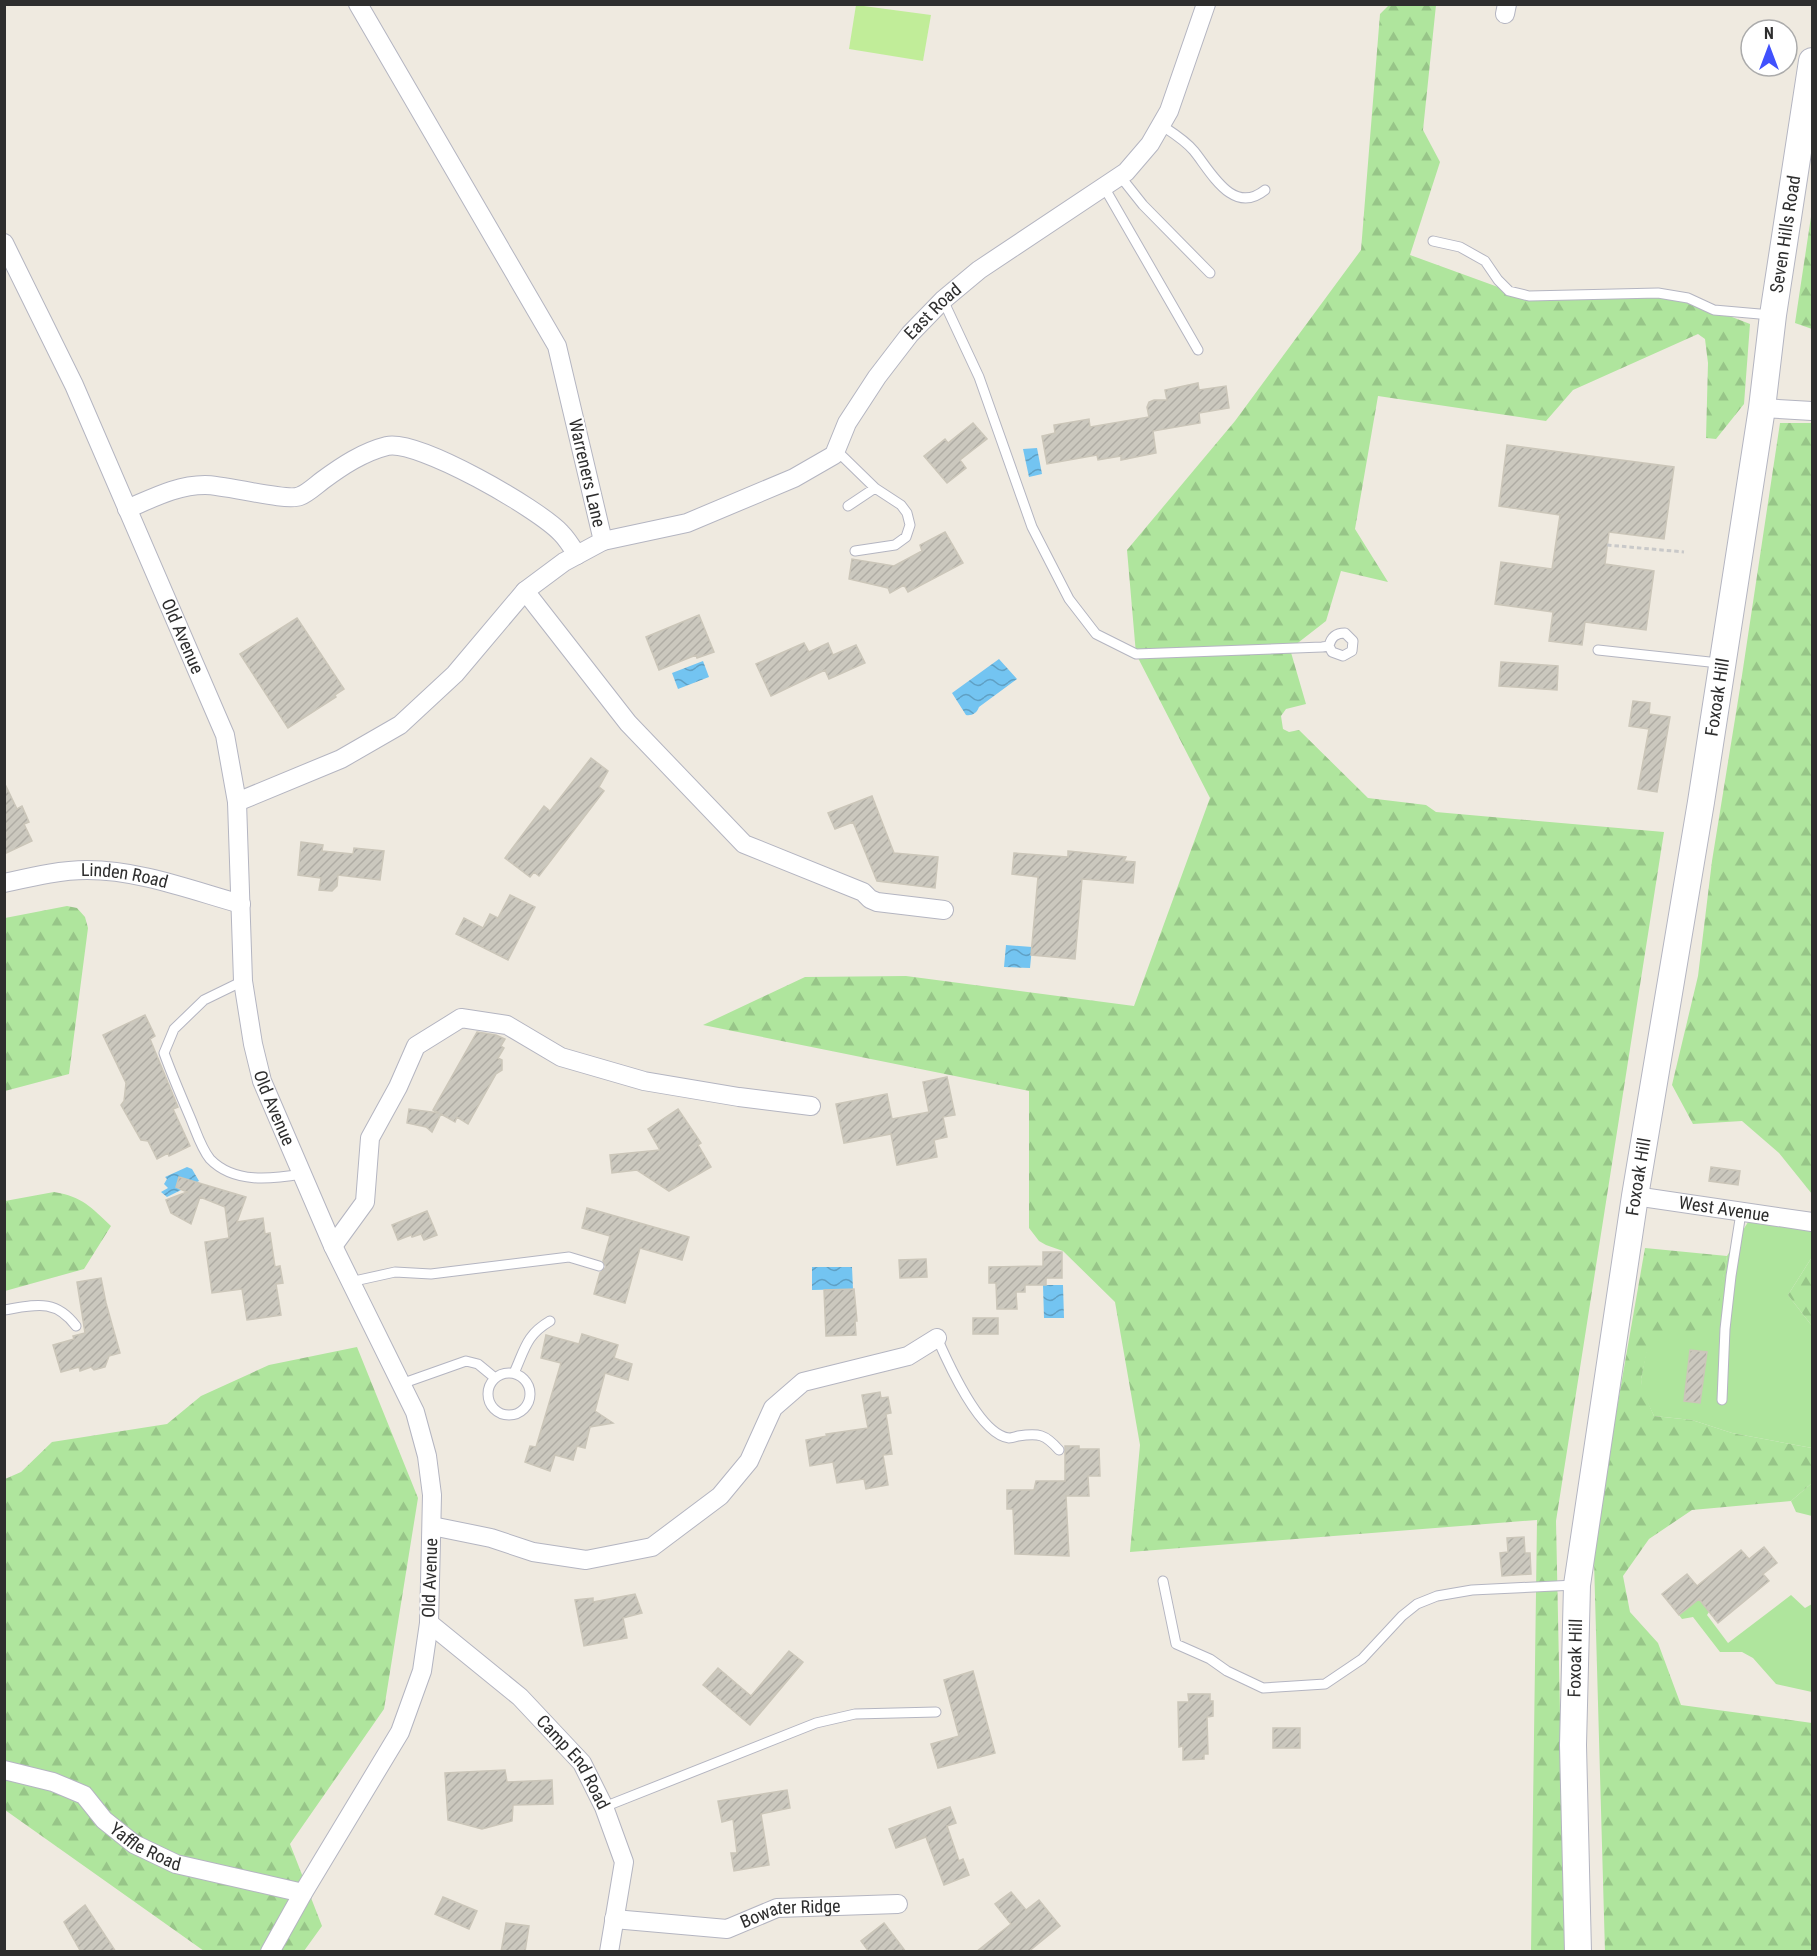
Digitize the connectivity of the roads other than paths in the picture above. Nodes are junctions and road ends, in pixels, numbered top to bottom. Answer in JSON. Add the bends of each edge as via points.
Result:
{"nodes":[{"id":1,"x":358,"y":4,"type":"edge"},
{"id":2,"x":1206,"y":4,"type":"edge"},
{"id":3,"x":1812,"y":61,"type":"edge"},
{"id":4,"x":1161,"y":124,"type":"junction"},
{"id":5,"x":1120,"y":176,"type":"junction"},
{"id":6,"x":1104,"y":187,"type":"junction"},
{"id":7,"x":1265,"y":190,"type":"dead end"},
{"id":8,"x":1433,"y":241,"type":"dead end"},
{"id":9,"x":4,"y":243,"type":"edge"},
{"id":10,"x":1210,"y":273,"type":"dead end"},
{"id":11,"x":943,"y":300,"type":"junction"},
{"id":12,"x":1773,"y":315,"type":"junction"},
{"id":13,"x":1198,"y":350,"type":"dead end"},
{"id":14,"x":1762,"y":408,"type":"junction"},
{"id":15,"x":1812,"y":411,"type":"edge"},
{"id":16,"x":836,"y":450,"type":"junction"},
{"id":17,"x":875,"y":488,"type":"junction"},
{"id":18,"x":848,"y":506,"type":"dead end"},
{"id":19,"x":127,"y":509,"type":"junction"},
{"id":20,"x":603,"y":541,"type":"junction"},
{"id":21,"x":855,"y":551,"type":"dead end"},
{"id":22,"x":578,"y":555,"type":"junction"},
{"id":23,"x":525,"y":591,"type":"junction"},
{"id":24,"x":1329,"y":646,"type":"dead end"},
{"id":25,"x":1598,"y":650,"type":"dead end"},
{"id":26,"x":1722,"y":664,"type":"junction"},
{"id":27,"x":237,"y":802,"type":"junction"},
{"id":28,"x":4,"y":883,"type":"edge"},
{"id":29,"x":241,"y":904,"type":"junction"},
{"id":30,"x":944,"y":910,"type":"dead end"},
{"id":31,"x":243,"y":981,"type":"junction"},
{"id":32,"x":810,"y":1106,"type":"dead end"},
{"id":33,"x":302,"y":1174,"type":"junction"},
{"id":34,"x":1635,"y":1196,"type":"junction"},
{"id":35,"x":1741,"y":1213,"type":"junction"},
{"id":36,"x":1812,"y":1222,"type":"edge"},
{"id":37,"x":333,"y":1246,"type":"junction"},
{"id":38,"x":598,"y":1266,"type":"dead end"},
{"id":39,"x":350,"y":1282,"type":"junction"},
{"id":40,"x":4,"y":1310,"type":"edge"},
{"id":41,"x":550,"y":1321,"type":"dead end"},
{"id":42,"x":76,"y":1326,"type":"dead end"},
{"id":43,"x":937,"y":1338,"type":"joint"},
{"id":44,"x":514,"y":1373,"type":"junction"},
{"id":45,"x":495,"y":1378,"type":"junction"},
{"id":46,"x":401,"y":1384,"type":"junction"},
{"id":47,"x":1722,"y":1400,"type":"dead end"},
{"id":48,"x":1059,"y":1450,"type":"dead end"},
{"id":49,"x":432,"y":1526,"type":"junction"},
{"id":50,"x":1163,"y":1581,"type":"dead end"},
{"id":51,"x":1577,"y":1585,"type":"junction"},
{"id":52,"x":429,"y":1623,"type":"junction"},
{"id":53,"x":936,"y":1712,"type":"dead end"},
{"id":54,"x":4,"y":1770,"type":"edge"},
{"id":55,"x":604,"y":1807,"type":"junction"},
{"id":56,"x":303,"y":1893,"type":"junction"},
{"id":57,"x":898,"y":1904,"type":"dead end"},
{"id":58,"x":614,"y":1919,"type":"junction"},
{"id":59,"x":270,"y":1952,"type":"edge"},
{"id":60,"x":609,"y":1952,"type":"edge"},
{"id":61,"x":1578,"y":1952,"type":"edge"}],
"edges":[{"from":1,"to":20,"type":"street","name":"Warreners Lane","via":[[557,346]]},
{"from":2,"to":4,"type":"street","name":"East Road"},
{"from":3,"to":12,"type":"main road","name":"Seven Hills Road"},
{"from":4,"to":5,"type":"street","name":"East Road","via":[[1150,144]]},
{"from":4,"to":7,"type":"lane","via":[[1194,151],[1224,189],[1243,198]]},
{"from":5,"to":6,"type":"street","name":"East Road"},
{"from":5,"to":10,"type":"lane"},
{"from":6,"to":11,"type":"street","name":"East Road","via":[[988,264]]},
{"from":6,"to":13,"type":"lane"},
{"from":8,"to":12,"type":"lane","via":[[1460,247],[1485,261],[1509,291],[1529,296],[1658,293],[1688,298],[1714,310]]},
{"from":9,"to":19,"type":"street","name":"Old Avenue","via":[[74,386]]},
{"from":11,"to":16,"type":"street","name":"East Road","via":[[877,377],[847,423]]},
{"from":11,"to":24,"type":"lane","via":[[979,377],[1032,527],[1069,599],[1096,634],[1136,654]]},
{"from":12,"to":14,"type":"main road","name":"Seven Hills Road"},
{"from":14,"to":15,"type":"street"},
{"from":14,"to":26,"type":"main road","name":"Foxoak Hill"},
{"from":16,"to":17,"type":"lane"},
{"from":16,"to":20,"type":"street","via":[[834,455],[794,478],[687,523]]},
{"from":17,"to":18,"type":"lane"},
{"from":17,"to":21,"type":"lane","via":[[901,505],[910,525],[906,537],[895,545]]},
{"from":19,"to":22,"type":"street","via":[[180,488],[204,485],[300,497],[367,452],[390,445],[443,460],[483,481],[560,532]]},
{"from":19,"to":27,"type":"street","name":"Old Avenue","via":[[225,735]]},
{"from":20,"to":22,"type":"street","name":"Warreners Lane"},
{"from":22,"to":23,"type":"street","name":"Warreners Lane"},
{"from":23,"to":27,"type":"street","name":"Warreners Lane","via":[[455,675],[400,725],[341,759]]},
{"from":23,"to":30,"type":"street","via":[[628,723],[744,844],[863,892],[878,902]]},
{"from":25,"to":26,"type":"lane"},
{"from":26,"to":34,"type":"main road","name":"Foxoak Hill"},
{"from":27,"to":29,"type":"street","name":"Old Avenue"},
{"from":28,"to":29,"type":"street","name":"Linden Road","via":[[87,870],[139,875]]},
{"from":29,"to":31,"type":"street","name":"Old Avenue"},
{"from":31,"to":33,"type":"street","name":"Old Avenue","via":[[262,1081]]},
{"from":31,"to":33,"type":"lane","via":[[204,1000],[174,1029],[164,1053],[210,1158],[226,1171],[250,1178]]},
{"from":32,"to":37,"type":"street","via":[[644,1081],[561,1057],[507,1025],[461,1018],[416,1046],[370,1138],[365,1202]]},
{"from":33,"to":37,"type":"street","name":"Old Avenue"},
{"from":34,"to":35,"type":"street","name":"West Avenue"},
{"from":34,"to":51,"type":"main road","name":"Foxoak Hill"},
{"from":35,"to":36,"type":"street","name":"West Avenue"},
{"from":35,"to":47,"type":"lane","via":[[1725,1329]]},
{"from":37,"to":39,"type":"street","name":"Old Avenue"},
{"from":38,"to":39,"type":"lane","via":[[569,1257],[432,1274],[395,1272]]},
{"from":39,"to":46,"type":"street","name":"Old Avenue"},
{"from":40,"to":42,"type":"lane","via":[[39,1304],[60,1311]]},
{"from":41,"to":44,"type":"lane","via":[[531,1335]]},
{"from":43,"to":48,"type":"lane","via":[[953,1374],[986,1426],[1008,1438],[1037,1434],[1050,1439]]},
{"from":43,"to":49,"type":"street","via":[[908,1356],[803,1382],[773,1408],[749,1461],[720,1497],[652,1546],[586,1560]]},
{"from":44,"to":45,"type":"lane"},
{"from":44,"to":45,"type":"lane","via":[[525,1380],[530,1391],[527,1405],[516,1414],[502,1414],[491,1405],[488,1390]]},
{"from":45,"to":46,"type":"lane","via":[[478,1364],[466,1361]]},
{"from":46,"to":49,"type":"street","name":"Old Avenue","via":[[415,1412],[427,1456]]},
{"from":49,"to":52,"type":"street","name":"Old Avenue"},
{"from":50,"to":51,"type":"lane","via":[[1176,1644],[1263,1688],[1325,1684],[1362,1659],[1417,1604],[1437,1596],[1472,1590]]},
{"from":51,"to":61,"type":"main road","name":"Foxoak Hill","via":[[1573,1745]]},
{"from":52,"to":55,"type":"street","name":"Camp End Road","via":[[520,1697],[582,1763]]},
{"from":52,"to":56,"type":"street","name":"Old Avenue","via":[[422,1671],[400,1732]]},
{"from":53,"to":55,"type":"lane","via":[[855,1714],[816,1723]]},
{"from":54,"to":56,"type":"street","name":"Yaffle Road","via":[[53,1782],[84,1795],[104,1820],[134,1844],[176,1864]]},
{"from":55,"to":58,"type":"street","name":"Camp End Road","via":[[624,1863]]},
{"from":56,"to":59,"type":"street","name":"Old Avenue"},
{"from":57,"to":58,"type":"street","name":"Bowater Ridge","via":[[777,1908],[727,1929]]},
{"from":58,"to":60,"type":"street","name":"Camp End Road"}]}
